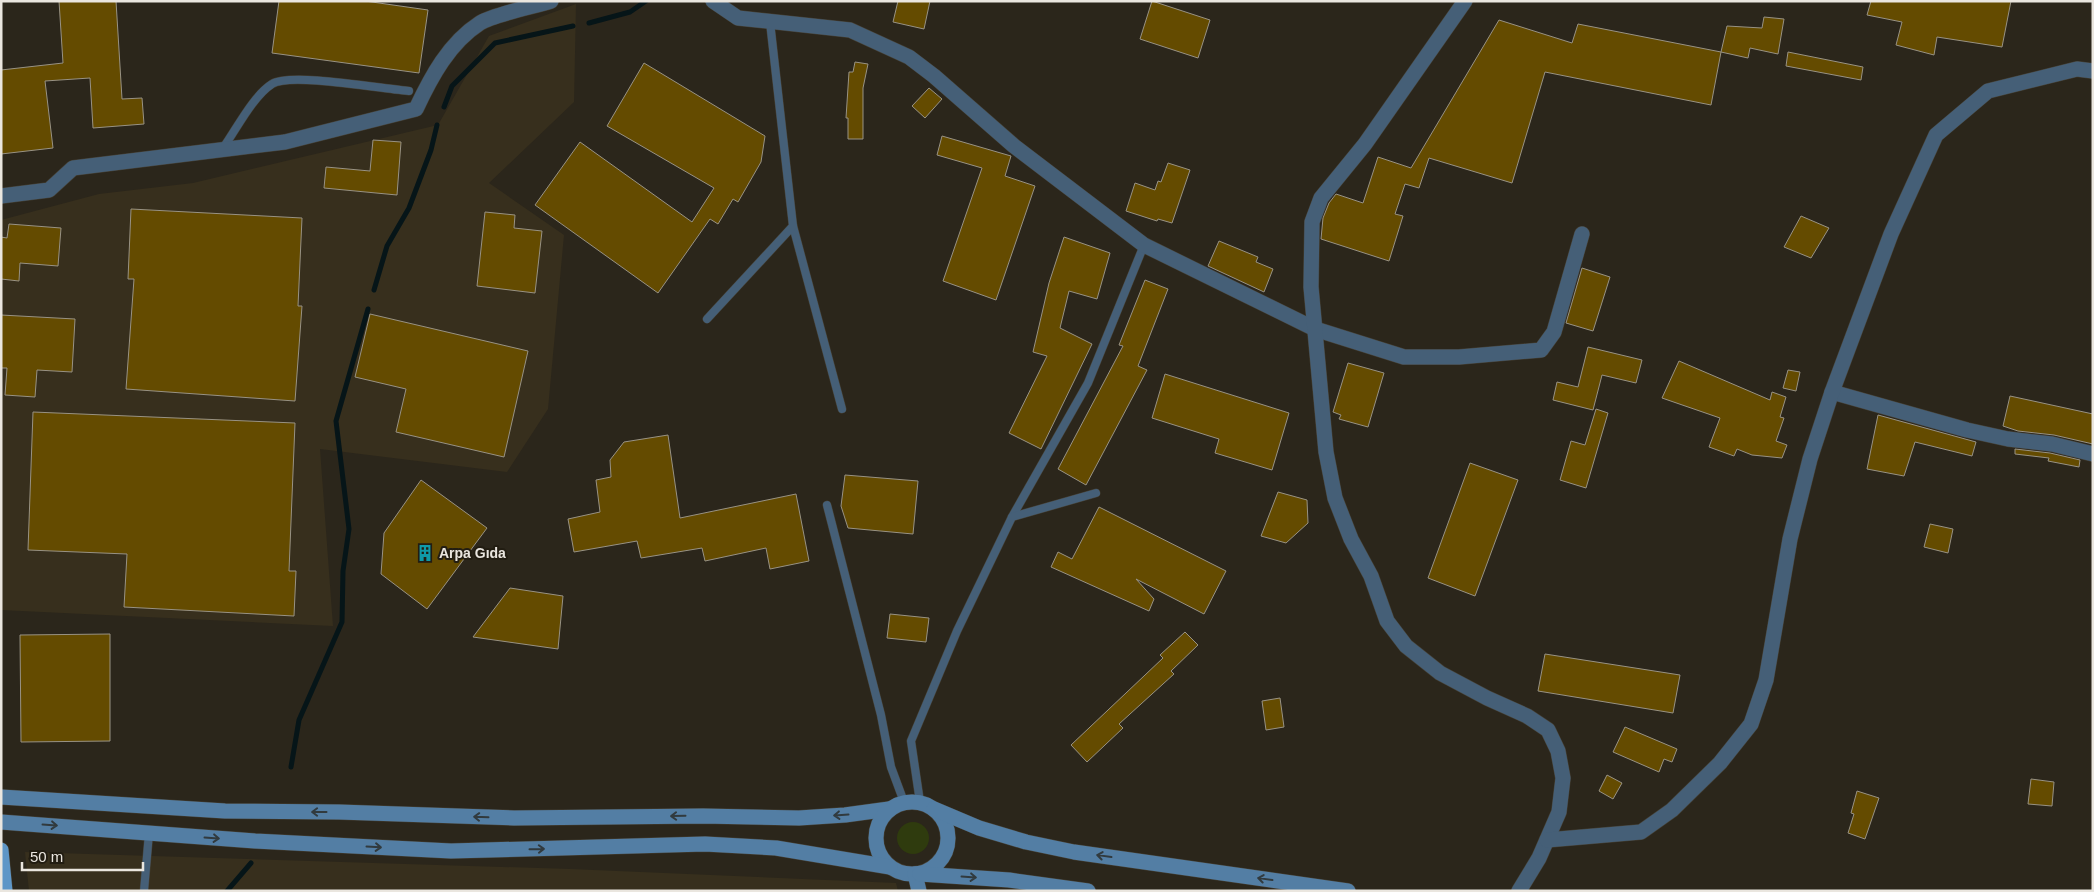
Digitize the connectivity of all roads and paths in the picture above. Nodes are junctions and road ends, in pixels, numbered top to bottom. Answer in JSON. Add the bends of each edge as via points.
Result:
{"nodes":[{"id":1,"x":551,"y":1,"type":"edge"},
{"id":2,"x":713,"y":1,"type":"edge"},
{"id":3,"x":1466,"y":1,"type":"edge"},
{"id":4,"x":770,"y":22,"type":"junction"},
{"id":5,"x":2093,"y":71,"type":"edge"},
{"id":6,"x":409,"y":91,"type":"dead end"},
{"id":7,"x":222,"y":150,"type":"junction"},
{"id":8,"x":1,"y":196,"type":"edge"},
{"id":9,"x":793,"y":226,"type":"junction"},
{"id":10,"x":1582,"y":234,"type":"dead end"},
{"id":11,"x":1144,"y":245,"type":"junction"},
{"id":12,"x":707,"y":319,"type":"dead end"},
{"id":13,"x":1314,"y":329,"type":"junction"},
{"id":14,"x":1832,"y":392,"type":"junction"},
{"id":15,"x":842,"y":410,"type":"dead end"},
{"id":16,"x":2093,"y":454,"type":"edge"},
{"id":17,"x":1096,"y":493,"type":"dead end"},
{"id":18,"x":827,"y":505,"type":"dead end"},
{"id":19,"x":1012,"y":517,"type":"junction"},
{"id":20,"x":1,"y":797,"type":"edge"},
{"id":21,"x":904,"y":802,"type":"junction"},
{"id":22,"x":920,"y":802,"type":"junction"},
{"id":23,"x":934,"y":809,"type":"junction"},
{"id":24,"x":889,"y":810,"type":"junction"},
{"id":25,"x":1,"y":822,"type":"edge"},
{"id":26,"x":149,"y":833,"type":"junction"},
{"id":27,"x":1547,"y":840,"type":"junction"},
{"id":28,"x":1,"y":850,"type":"edge"},
{"id":29,"x":890,"y":867,"type":"junction"},
{"id":30,"x":918,"y":874,"type":"junction"},
{"id":31,"x":5,"y":891,"type":"edge"},
{"id":32,"x":144,"y":891,"type":"edge"},
{"id":33,"x":919,"y":891,"type":"edge"},
{"id":34,"x":1088,"y":891,"type":"edge"},
{"id":35,"x":1348,"y":891,"type":"edge"},
{"id":36,"x":1519,"y":891,"type":"edge"}],
"edges":[{"from":1,"to":7,"type":"street","via":[[481,22],[460,40],[433,74],[416,109],[285,142]]},
{"from":2,"to":4,"type":"street","via":[[738,18]]},
{"from":3,"to":13,"type":"street","via":[[1365,144],[1320,198],[1312,222],[1310,250]]},
{"from":4,"to":9,"type":"lane"},
{"from":4,"to":11,"type":"street","via":[[850,30],[909,57],[1014,146]]},
{"from":5,"to":14,"type":"street","via":[[2077,69],[1988,91],[1936,135],[1892,234]]},
{"from":6,"to":7,"type":"lane","via":[[297,79],[273,83],[263,91]]},
{"from":7,"to":8,"type":"street","via":[[73,168],[49,190]]},
{"from":9,"to":12,"type":"lane"},
{"from":9,"to":15,"type":"lane"},
{"from":10,"to":13,"type":"street","via":[[1554,332],[1540,350],[1459,357],[1404,357]]},
{"from":11,"to":13,"type":"street"},
{"from":11,"to":19,"type":"lane","via":[[1088,383]]},
{"from":13,"to":27,"type":"street","via":[[1326,452],[1335,498],[1351,539],[1371,576],[1387,621],[1406,646],[1440,673],[1527,716],[1548,730],[1558,751],[1563,778],[1560,812]]},
{"from":14,"to":16,"type":"street","via":[[1974,432]]},
{"from":14,"to":27,"type":"street","via":[[1810,459],[1790,539],[1766,680],[1752,724],[1720,763],[1672,810],[1641,832]]},
{"from":17,"to":19,"type":"lane"},
{"from":18,"to":21,"type":"lane","via":[[881,715],[891,767]]},
{"from":19,"to":22,"type":"lane","via":[[957,632],[911,741]]},
{"from":24,"to":20,"type":"street","one_way":true,"via":[[800,818],[514,818],[225,811]]},
{"from":21,"to":22,"type":"street"},
{"from":21,"to":24,"type":"street"},
{"from":22,"to":23,"type":"street"},
{"from":23,"to":30,"type":"street","via":[[947,828],[946,851],[940,861]]},
{"from":35,"to":23,"type":"street","one_way":true,"via":[[1074,852],[979,828]]},
{"from":24,"to":29,"type":"street","via":[[879,822],[875,838],[882,859]]},
{"from":25,"to":26,"type":"street","one_way":true},
{"from":26,"to":29,"type":"street","one_way":true,"via":[[451,851],[705,844],[812,852]]},
{"from":26,"to":32,"type":"lane"},
{"from":27,"to":36,"type":"street"},
{"from":28,"to":31,"type":"main road"},
{"from":29,"to":30,"type":"street","via":[[906,874]]},
{"from":30,"to":33,"type":"street"},
{"from":30,"to":34,"type":"street","one_way":true,"via":[[1009,880]]}]}
